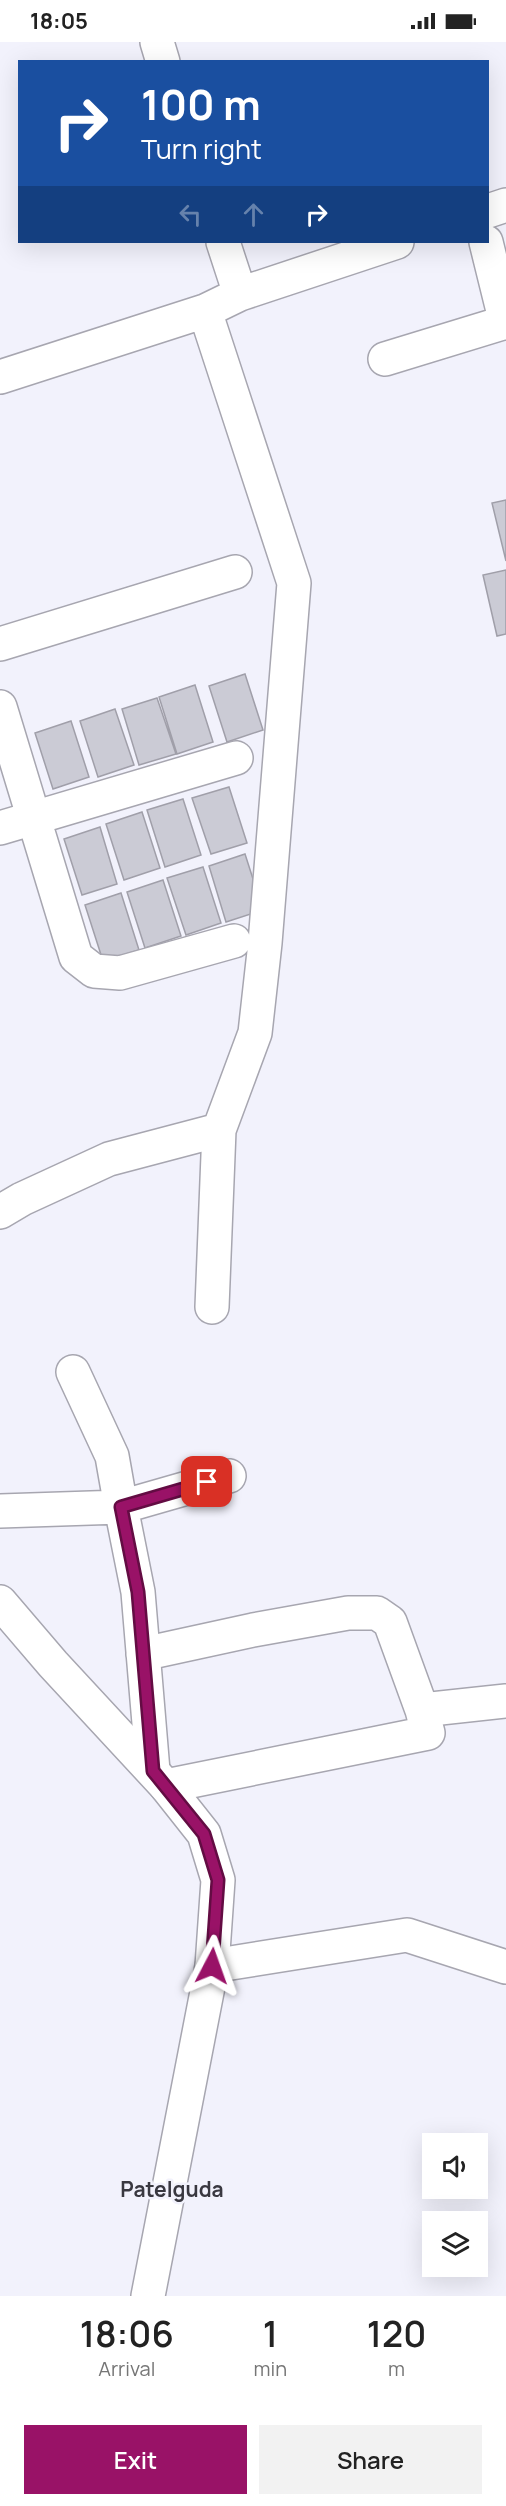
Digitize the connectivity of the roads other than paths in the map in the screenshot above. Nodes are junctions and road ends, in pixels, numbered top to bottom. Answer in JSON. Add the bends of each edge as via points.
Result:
{"nodes":[{"id":1,"x":157,"y":42,"type":"edge"},
{"id":2,"x":163,"y":60,"type":"edge"},
{"id":3,"x":506,"y":205,"type":"edge"},
{"id":4,"x":489,"y":211,"type":"edge"},
{"id":5,"x":223,"y":243,"type":"edge"},
{"id":6,"x":394,"y":243,"type":"edge"},
{"id":7,"x":486,"y":243,"type":"edge"},
{"id":8,"x":240,"y":294,"type":"junction"},
{"id":9,"x":205,"y":311,"type":"junction"},
{"id":10,"x":506,"y":322,"type":"edge"},
{"id":11,"x":385,"y":359,"type":"dead end"},
{"id":12,"x":0,"y":377,"type":"edge"},
{"id":13,"x":235,"y":572,"type":"dead end"},
{"id":14,"x":0,"y":644,"type":"edge"},
{"id":15,"x":0,"y":707,"type":"edge"},
{"id":16,"x":236,"y":758,"type":"dead end"},
{"id":17,"x":33,"y":819,"type":"junction"},
{"id":18,"x":0,"y":828,"type":"edge"},
{"id":19,"x":234,"y":941,"type":"dead end"},
{"id":20,"x":219,"y":1130,"type":"junction"},
{"id":21,"x":0,"y":1212,"type":"edge"},
{"id":22,"x":212,"y":1307,"type":"dead end"},
{"id":23,"x":73,"y":1372,"type":"dead end"},
{"id":24,"x":229,"y":1476,"type":"dead end"},
{"id":25,"x":121,"y":1507,"type":"junction"},
{"id":26,"x":0,"y":1511,"type":"edge"},
{"id":27,"x":0,"y":1602,"type":"edge"},
{"id":28,"x":143,"y":1654,"type":"junction"},
{"id":29,"x":506,"y":1701,"type":"edge"},
{"id":30,"x":422,"y":1710,"type":"junction"},
{"id":31,"x":160,"y":1779,"type":"junction"},
{"id":32,"x":212,"y":1966,"type":"junction"},
{"id":33,"x":506,"y":1967,"type":"edge"},
{"id":34,"x":148,"y":2296,"type":"edge"}],
"edges":[{"from":1,"to":2,"type":"street"},
{"from":3,"to":4,"type":"street"},
{"from":5,"to":8,"type":"street"},
{"from":6,"to":8,"type":"street"},
{"from":7,"to":10,"type":"street"},
{"from":8,"to":9,"type":"street"},
{"from":9,"to":12,"type":"street"},
{"from":9,"to":20,"type":"street","via":[[294,583],[255,1033]]},
{"from":10,"to":11,"type":"street"},
{"from":13,"to":14,"type":"street"},
{"from":15,"to":17,"type":"street"},
{"from":16,"to":17,"type":"street"},
{"from":17,"to":18,"type":"street"},
{"from":17,"to":19,"type":"street","via":[[76,957],[94,971],[120,973]]},
{"from":20,"to":21,"type":"street","via":[[109,1159]]},
{"from":20,"to":22,"type":"street"},
{"from":23,"to":25,"type":"street","via":[[112,1456]]},
{"from":24,"to":25,"type":"street"},
{"from":25,"to":26,"type":"street"},
{"from":25,"to":28,"type":"street","via":[[138,1592]]},
{"from":27,"to":31,"type":"street"},
{"from":28,"to":30,"type":"street","via":[[348,1613],[377,1613],[390,1622]]},
{"from":28,"to":31,"type":"street"},
{"from":29,"to":30,"type":"street"},
{"from":30,"to":31,"type":"street","via":[[428,1733]]},
{"from":31,"to":32,"type":"street","via":[[204,1834],[218,1880]]},
{"from":32,"to":33,"type":"street","via":[[407,1935]]},
{"from":32,"to":34,"type":"street"}]}
